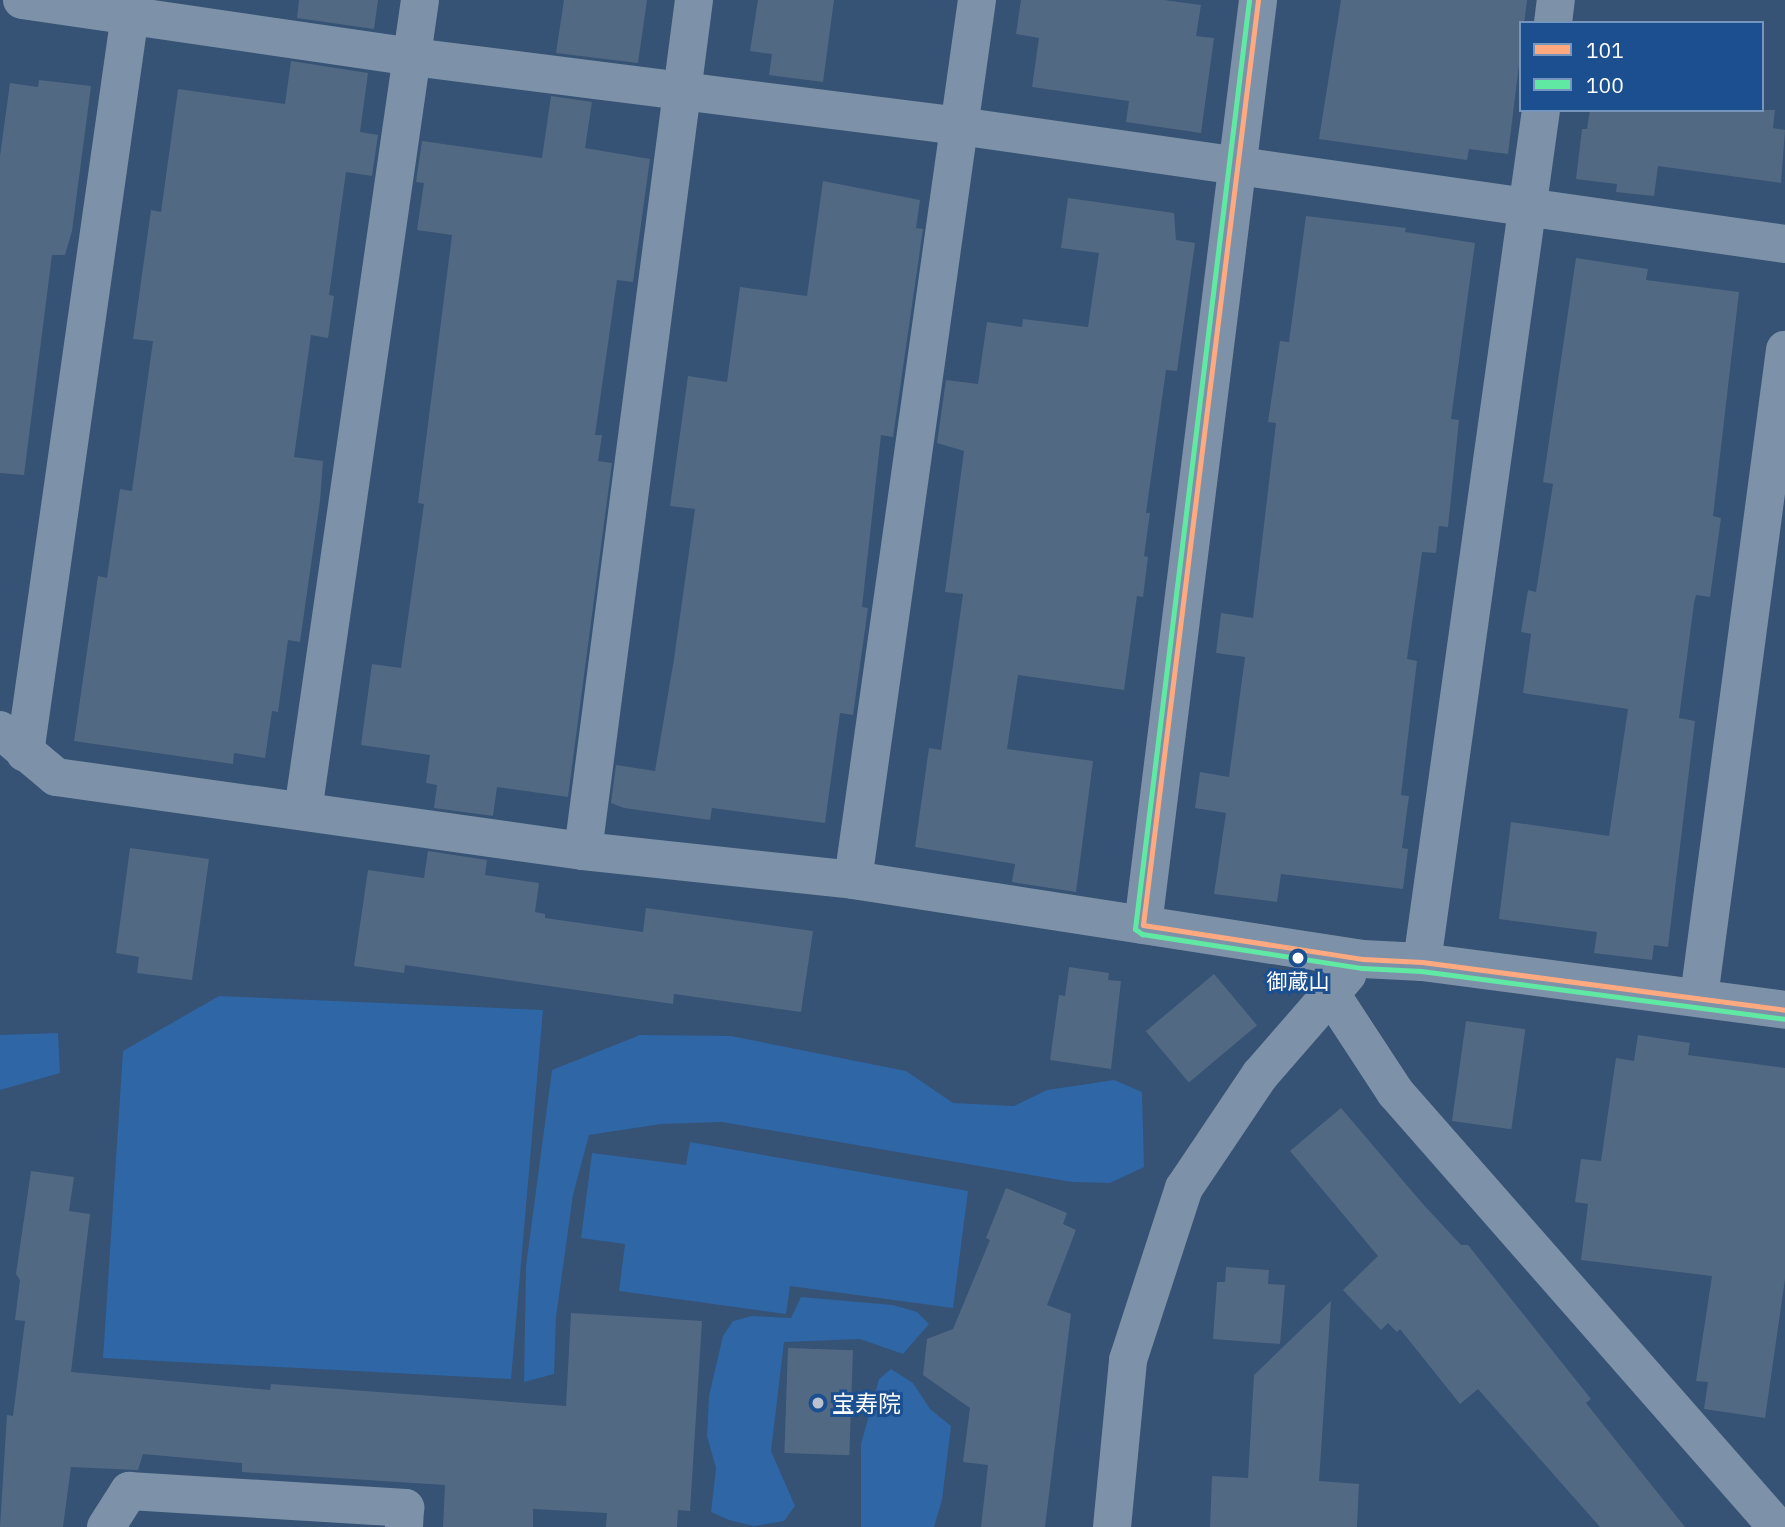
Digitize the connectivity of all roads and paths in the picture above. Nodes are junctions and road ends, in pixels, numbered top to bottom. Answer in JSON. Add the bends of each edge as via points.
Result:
{"nodes":[{"id":1,"x":22,"y":0,"type":"edge"},
{"id":2,"x":420,"y":0,"type":"edge"},
{"id":3,"x":694,"y":0,"type":"edge"},
{"id":4,"x":977,"y":0,"type":"edge"},
{"id":5,"x":1258,"y":0,"type":"edge"},
{"id":6,"x":1556,"y":0,"type":"edge"},
{"id":7,"x":131,"y":8,"type":"edge"},
{"id":8,"x":1553,"y":21,"type":"edge"},
{"id":9,"x":413,"y":57,"type":"junction"},
{"id":10,"x":681,"y":89,"type":"junction"},
{"id":11,"x":1541,"y":112,"type":"edge"},
{"id":12,"x":959,"y":126,"type":"junction"},
{"id":13,"x":1234,"y":167,"type":"junction"},
{"id":14,"x":1528,"y":208,"type":"junction"},
{"id":15,"x":1785,"y":244,"type":"edge"},
{"id":16,"x":1785,"y":349,"type":"edge"},
{"id":17,"x":12,"y":741,"type":"edge"},
{"id":18,"x":303,"y":811,"type":"junction"},
{"id":19,"x":583,"y":851,"type":"junction"},
{"id":20,"x":853,"y":880,"type":"junction"},
{"id":21,"x":1143,"y":925,"type":"junction"},
{"id":22,"x":1363,"y":959,"type":"junction"},
{"id":23,"x":1423,"y":962,"type":"junction"},
{"id":24,"x":1329,"y":991,"type":"junction"},
{"id":25,"x":1699,"y":997,"type":"junction"},
{"id":26,"x":1785,"y":1010,"type":"edge"},
{"id":27,"x":106,"y":1527,"type":"edge"},
{"id":28,"x":404,"y":1527,"type":"edge"},
{"id":29,"x":1112,"y":1527,"type":"edge"},
{"id":30,"x":1777,"y":1527,"type":"edge"}],
"edges":[{"from":1,"to":7,"type":"street"},
{"from":2,"to":9,"type":"street"},
{"from":3,"to":10,"type":"street"},
{"from":4,"to":12,"type":"street"},
{"from":5,"to":13,"type":"street"},
{"from":6,"to":8,"type":"street"},
{"from":7,"to":9,"type":"street"},
{"from":7,"to":17,"type":"street"},
{"from":9,"to":10,"type":"street"},
{"from":9,"to":18,"type":"street"},
{"from":10,"to":12,"type":"street"},
{"from":10,"to":19,"type":"street"},
{"from":11,"to":14,"type":"street"},
{"from":12,"to":13,"type":"street"},
{"from":12,"to":20,"type":"street"},
{"from":13,"to":14,"type":"street"},
{"from":13,"to":21,"type":"street"},
{"from":14,"to":15,"type":"street"},
{"from":14,"to":23,"type":"street"},
{"from":16,"to":25,"type":"street"},
{"from":17,"to":18,"type":"street","via":[[56,777]]},
{"from":18,"to":19,"type":"street"},
{"from":19,"to":20,"type":"street"},
{"from":20,"to":21,"type":"street"},
{"from":21,"to":22,"type":"street"},
{"from":22,"to":23,"type":"street"},
{"from":22,"to":24,"type":"street"},
{"from":23,"to":25,"type":"street"},
{"from":24,"to":29,"type":"street","via":[[1260,1075],[1184,1188],[1128,1360]]},
{"from":24,"to":30,"type":"street","via":[[1395,1092]]},
{"from":25,"to":26,"type":"street"},
{"from":27,"to":28,"type":"street","via":[[129,1491],[405,1508]]}]}
